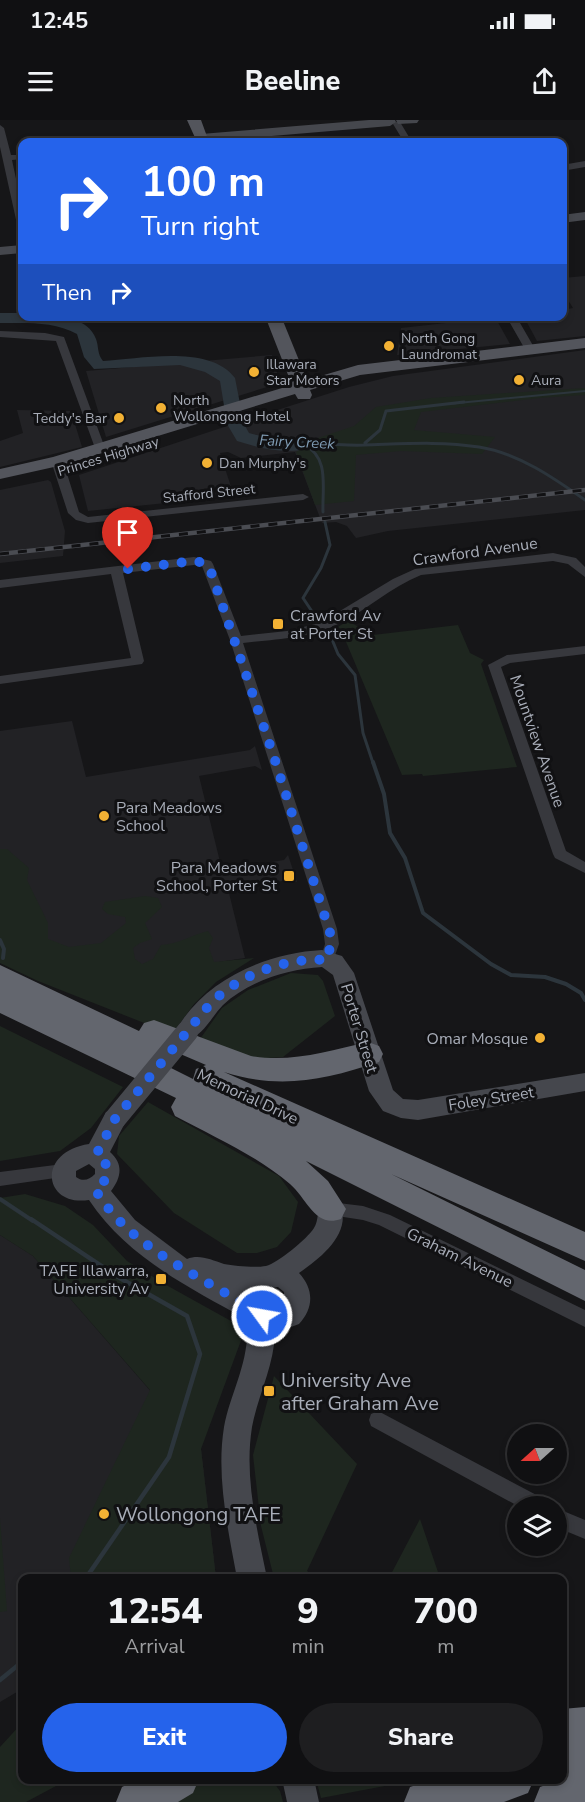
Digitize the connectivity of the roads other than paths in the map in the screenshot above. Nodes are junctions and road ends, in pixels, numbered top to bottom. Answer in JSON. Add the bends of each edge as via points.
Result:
{"nodes":[{"id":1,"x":194,"y":120,"type":"edge"},
{"id":2,"x":399,"y":121,"type":"edge"},
{"id":3,"x":0,"y":128,"type":"edge"},
{"id":4,"x":201,"y":138,"type":"edge"},
{"id":5,"x":223,"y":138,"type":"edge"},
{"id":6,"x":406,"y":138,"type":"edge"},
{"id":7,"x":18,"y":157,"type":"edge"},
{"id":8,"x":7,"y":158,"type":"junction"},
{"id":9,"x":585,"y":164,"type":"edge"},
{"id":10,"x":567,"y":167,"type":"edge"},
{"id":11,"x":18,"y":206,"type":"edge"},
{"id":12,"x":585,"y":216,"type":"edge"},
{"id":13,"x":567,"y":218,"type":"edge"},
{"id":14,"x":18,"y":249,"type":"edge"},
{"id":15,"x":0,"y":250,"type":"edge"},
{"id":16,"x":275,"y":321,"type":"edge"},
{"id":17,"x":514,"y":321,"type":"edge"},
{"id":18,"x":0,"y":334,"type":"edge"},
{"id":19,"x":585,"y":343,"type":"edge"},
{"id":20,"x":530,"y":349,"type":"junction"},
{"id":21,"x":303,"y":390,"type":"junction"},
{"id":22,"x":104,"y":452,"type":"junction"},
{"id":23,"x":59,"y":466,"type":"junction"},
{"id":24,"x":0,"y":474,"type":"edge"},
{"id":25,"x":0,"y":483,"type":"edge"},
{"id":26,"x":303,"y":497,"type":"dead end"},
{"id":27,"x":116,"y":570,"type":"junction"},
{"id":28,"x":585,"y":573,"type":"edge"},
{"id":29,"x":0,"y":584,"type":"edge"},
{"id":30,"x":236,"y":640,"type":"junction"},
{"id":31,"x":585,"y":650,"type":"edge"},
{"id":32,"x":0,"y":680,"type":"edge"},
{"id":33,"x":585,"y":868,"type":"edge"},
{"id":34,"x":327,"y":960,"type":"junction"},
{"id":35,"x":0,"y":976,"type":"edge"},
{"id":36,"x":20,"y":1001,"type":"edge"},
{"id":37,"x":368,"y":1054,"type":"junction"},
{"id":38,"x":584,"y":1086,"type":"edge"},
{"id":39,"x":398,"y":1108,"type":"joint"},
{"id":40,"x":96,"y":1155,"type":"junction"},
{"id":41,"x":63,"y":1171,"type":"junction"},
{"id":42,"x":394,"y":1176,"type":"junction"},
{"id":43,"x":0,"y":1179,"type":"edge"},
{"id":44,"x":95,"y":1189,"type":"junction"},
{"id":45,"x":330,"y":1209,"type":"junction"},
{"id":46,"x":317,"y":1243,"type":"junction"},
{"id":47,"x":585,"y":1247,"type":"edge"},
{"id":48,"x":156,"y":1251,"type":"junction"},
{"id":49,"x":585,"y":1268,"type":"edge"},
{"id":50,"x":270,"y":1277,"type":"junction"},
{"id":51,"x":585,"y":1286,"type":"edge"},
{"id":52,"x":298,"y":1304,"type":"junction"},
{"id":53,"x":257,"y":1312,"type":"junction"},
{"id":54,"x":585,"y":1319,"type":"edge"},
{"id":55,"x":258,"y":1363,"type":"junction"},
{"id":56,"x":378,"y":1420,"type":"dead end"},
{"id":57,"x":519,"y":1496,"type":"edge"},
{"id":58,"x":567,"y":1522,"type":"edge"},
{"id":59,"x":585,"y":1530,"type":"edge"},
{"id":60,"x":251,"y":1574,"type":"edge"},
{"id":61,"x":585,"y":1727,"type":"edge"},
{"id":62,"x":567,"y":1729,"type":"edge"},
{"id":63,"x":585,"y":1761,"type":"edge"},
{"id":64,"x":143,"y":1784,"type":"edge"},
{"id":65,"x":170,"y":1784,"type":"edge"},
{"id":66,"x":494,"y":1784,"type":"edge"},
{"id":67,"x":567,"y":1793,"type":"edge"},
{"id":68,"x":119,"y":1802,"type":"edge"},
{"id":69,"x":137,"y":1802,"type":"edge"},
{"id":70,"x":424,"y":1802,"type":"edge"}],
"edges":[{"from":1,"to":4,"type":"main road"},
{"from":2,"to":5,"type":"main road"},
{"from":2,"to":6,"type":"street"},
{"from":3,"to":8,"type":"street"},
{"from":7,"to":8,"type":"street"},
{"from":8,"to":11,"type":"street"},
{"from":9,"to":10,"type":"street"},
{"from":12,"to":13,"type":"main road"},
{"from":14,"to":15,"type":"main road"},
{"from":16,"to":21,"type":"main road"},
{"from":17,"to":20,"type":"street"},
{"from":18,"to":22,"type":"street","via":[[60,339]]},
{"from":19,"to":20,"type":"main road","name":"Princes Highway"},
{"from":20,"to":21,"type":"main road","name":"Princes Highway","via":[[386,367]]},
{"from":21,"to":22,"type":"main road","name":"Princes Highway"},
{"from":22,"to":23,"type":"main road","name":"Princes Highway"},
{"from":23,"to":24,"type":"main road","name":"Princes Highway"},
{"from":23,"to":25,"type":"main road","name":"Princes Highway"},
{"from":23,"to":26,"type":"street","name":"Stafford Street","via":[[74,513],[82,519]]},
{"from":27,"to":29,"type":"street"},
{"from":27,"to":30,"type":"street","via":[[204,563],[210,569]]},
{"from":27,"to":32,"type":"street","via":[[138,661]]},
{"from":28,"to":30,"type":"street","name":"Crawford Avenue","via":[[572,561],[553,557],[419,572],[327,625]]},
{"from":30,"to":34,"type":"street","via":[[331,934]]},
{"from":31,"to":33,"type":"street","name":"Mountview Avenue","via":[[507,659],[494,665],[560,854]]},
{"from":34,"to":37,"type":"main road","name":"Porter Street","via":[[338,965],[344,975]]},
{"from":34,"to":40,"type":"main road","bridge":true,"via":[[286,964],[248,977],[219,996],[115,1119]]},
{"from":35,"to":36,"type":"highway","name":"Memorial Drive"},
{"from":36,"to":37,"type":"highway","via":[[132,1023],[264,1071],[297,1070]]},
{"from":36,"to":42,"type":"highway","name":"Memorial Drive"},
{"from":36,"to":45,"type":"highway","via":[[221,1128],[290,1165]]},
{"from":37,"to":39,"type":"main road","name":"Porter Street","via":[[384,1097]]},
{"from":38,"to":39,"type":"main road","name":"Foley Street","via":[[418,1110]]},
{"from":40,"to":41,"type":"main road","via":[[75,1157]]},
{"from":40,"to":44,"type":"main road","via":[[108,1169],[105,1180]]},
{"from":41,"to":43,"type":"street"},
{"from":41,"to":44,"type":"main road","via":[[65,1182],[75,1190]]},
{"from":42,"to":47,"type":"highway"},
{"from":42,"to":49,"type":"highway"},
{"from":42,"to":51,"type":"highway"},
{"from":44,"to":48,"type":"main road","via":[[102,1203],[129,1231]]},
{"from":45,"to":46,"type":"main road","via":[[330,1223]]},
{"from":45,"to":54,"type":"street","name":"Graham Avenue","via":[[384,1220]]},
{"from":46,"to":50,"type":"main road"},
{"from":46,"to":52,"type":"main road","via":[[305,1268]]},
{"from":48,"to":50,"type":"main road","via":[[218,1274]]},
{"from":48,"to":53,"type":"main road"},
{"from":50,"to":52,"type":"main road","via":[[293,1282],[299,1293]]},
{"from":50,"to":53,"type":"main road","via":[[258,1283],[251,1293]]},
{"from":52,"to":53,"type":"main road","via":[[291,1314],[279,1319]]},
{"from":52,"to":55,"type":"main road"},
{"from":53,"to":55,"type":"main road","via":[[263,1338]]},
{"from":55,"to":60,"type":"main road","via":[[244,1403],[236,1455],[240,1522]]},
{"from":56,"to":57,"type":"street"},
{"from":58,"to":59,"type":"street"},
{"from":61,"to":62,"type":"highway"},
{"from":63,"to":67,"type":"highway"},
{"from":64,"to":68,"type":"highway"},
{"from":65,"to":69,"type":"highway"},
{"from":66,"to":70,"type":"highway"}]}
